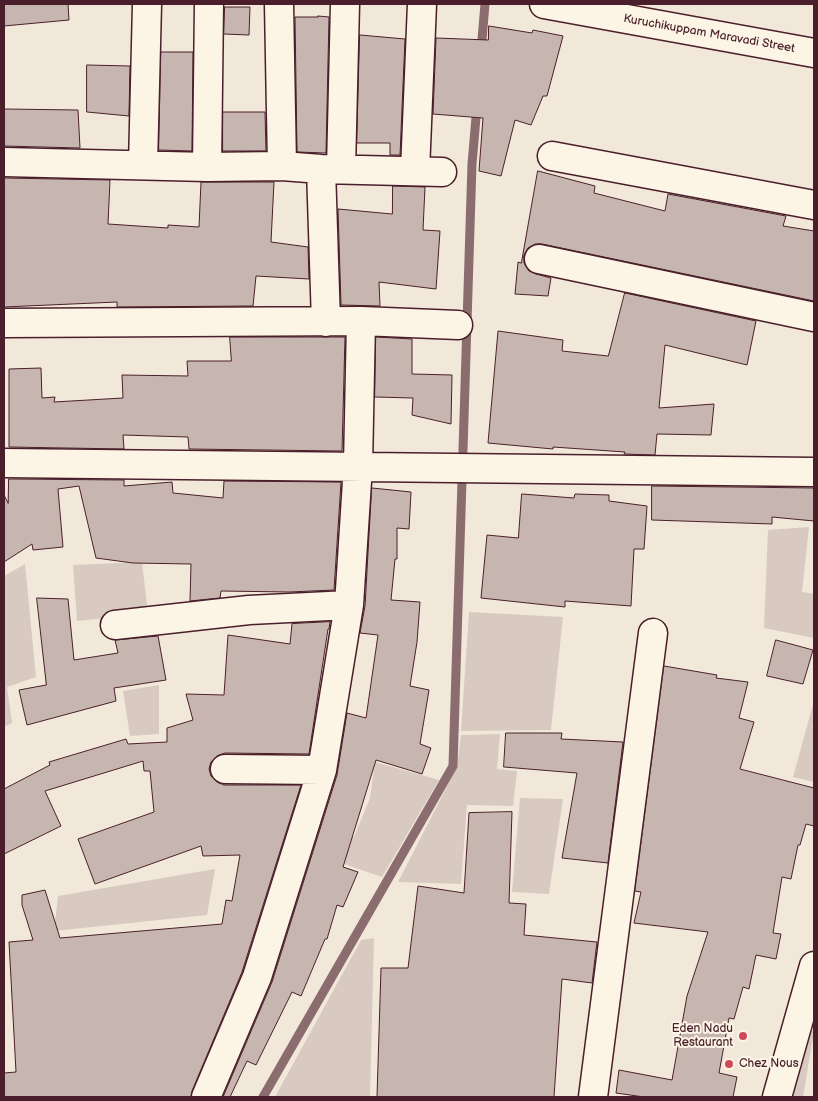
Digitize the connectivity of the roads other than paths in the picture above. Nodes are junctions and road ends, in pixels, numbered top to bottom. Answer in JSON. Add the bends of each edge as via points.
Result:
{"nodes":[{"id":1,"x":147,"y":4,"type":"edge"},
{"id":2,"x":209,"y":4,"type":"edge"},
{"id":3,"x":279,"y":4,"type":"edge"},
{"id":4,"x":345,"y":4,"type":"edge"},
{"id":5,"x":422,"y":4,"type":"edge"},
{"id":6,"x":554,"y":5,"type":"edge"},
{"id":7,"x":814,"y":53,"type":"edge"},
{"id":8,"x":552,"y":156,"type":"dead end"},
{"id":9,"x":4,"y":162,"type":"edge"},
{"id":10,"x":143,"y":165,"type":"junction"},
{"id":11,"x":282,"y":166,"type":"junction"},
{"id":12,"x":207,"y":167,"type":"junction"},
{"id":13,"x":331,"y":169,"type":"junction"},
{"id":14,"x":415,"y":171,"type":"junction"},
{"id":15,"x":442,"y":172,"type":"dead end"},
{"id":16,"x":814,"y":205,"type":"edge"},
{"id":17,"x":539,"y":259,"type":"dead end"},
{"id":18,"x":814,"y":317,"type":"edge"},
{"id":19,"x":361,"y":321,"type":"junction"},
{"id":20,"x":326,"y":322,"type":"junction"},
{"id":21,"x":4,"y":323,"type":"edge"},
{"id":22,"x":458,"y":326,"type":"dead end"},
{"id":23,"x":4,"y":462,"type":"edge"},
{"id":24,"x":358,"y":466,"type":"junction"},
{"id":25,"x":814,"y":472,"type":"edge"},
{"id":26,"x":349,"y":605,"type":"junction"},
{"id":27,"x":115,"y":625,"type":"dead end"},
{"id":28,"x":653,"y":633,"type":"dead end"},
{"id":29,"x":225,"y":769,"type":"dead end"},
{"id":30,"x":322,"y":770,"type":"junction"},
{"id":31,"x":814,"y":966,"type":"edge"},
{"id":32,"x":206,"y":1097,"type":"edge"},
{"id":33,"x":593,"y":1097,"type":"edge"},
{"id":34,"x":777,"y":1097,"type":"edge"}],
"edges":[{"from":1,"to":10,"type":"street"},
{"from":2,"to":12,"type":"street"},
{"from":3,"to":11,"type":"street"},
{"from":4,"to":13,"type":"street"},
{"from":5,"to":14,"type":"street"},
{"from":6,"to":7,"type":"street","name":"Kuruchikuppam Maravadi Street"},
{"from":8,"to":16,"type":"street"},
{"from":9,"to":10,"type":"street"},
{"from":10,"to":12,"type":"street"},
{"from":11,"to":12,"type":"street"},
{"from":11,"to":13,"type":"street"},
{"from":13,"to":14,"type":"street"},
{"from":13,"to":20,"type":"street"},
{"from":14,"to":15,"type":"street"},
{"from":17,"to":18,"type":"street"},
{"from":19,"to":20,"type":"street"},
{"from":19,"to":22,"type":"street"},
{"from":19,"to":24,"type":"street"},
{"from":20,"to":21,"type":"street"},
{"from":23,"to":24,"type":"street"},
{"from":24,"to":25,"type":"street"},
{"from":24,"to":26,"type":"street"},
{"from":26,"to":27,"type":"street","via":[[249,610]]},
{"from":26,"to":30,"type":"street"},
{"from":28,"to":33,"type":"street"},
{"from":29,"to":30,"type":"street"},
{"from":30,"to":32,"type":"street","via":[[257,977]]},
{"from":31,"to":34,"type":"street"}]}
